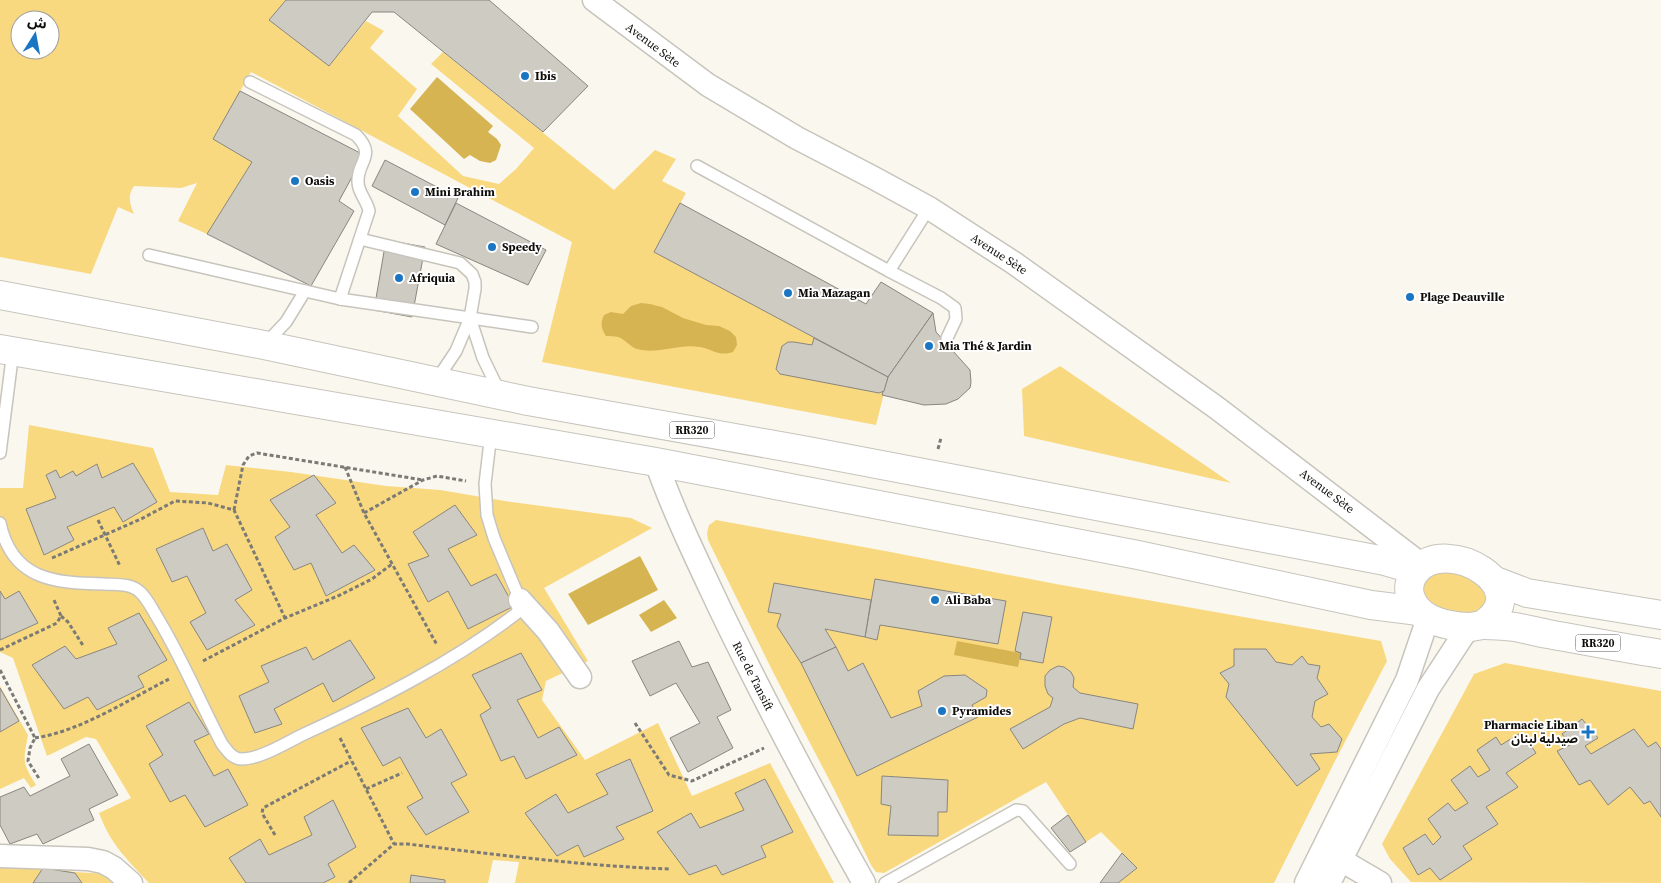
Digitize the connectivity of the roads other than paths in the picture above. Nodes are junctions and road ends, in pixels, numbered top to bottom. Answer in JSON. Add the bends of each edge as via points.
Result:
{"nodes":[{"id":1,"x":594,"y":0,"type":"edge"},
{"id":2,"x":250,"y":82,"type":"dead end"},
{"id":3,"x":697,"y":166,"type":"dead end"},
{"id":4,"x":928,"y":208,"type":"junction"},
{"id":5,"x":360,"y":239,"type":"junction"},
{"id":6,"x":149,"y":255,"type":"dead end"},
{"id":7,"x":889,"y":271,"type":"junction"},
{"id":8,"x":305,"y":291,"type":"junction"},
{"id":9,"x":0,"y":295,"type":"edge"},
{"id":10,"x":340,"y":299,"type":"junction"},
{"id":11,"x":470,"y":318,"type":"junction"},
{"id":12,"x":532,"y":327,"type":"dead end"},
{"id":13,"x":947,"y":338,"type":"dead end"},
{"id":14,"x":264,"y":345,"type":"junction"},
{"id":15,"x":6,"y":350,"type":"edge"},
{"id":16,"x":436,"y":381,"type":"junction"},
{"id":17,"x":502,"y":396,"type":"junction"},
{"id":18,"x":491,"y":433,"type":"junction"},
{"id":19,"x":0,"y":453,"type":"edge"},
{"id":20,"x":656,"y":462,"type":"junction"},
{"id":21,"x":0,"y":523,"type":"edge"},
{"id":22,"x":1419,"y":567,"type":"junction"},
{"id":23,"x":1493,"y":580,"type":"junction"},
{"id":24,"x":520,"y":600,"type":"junction"},
{"id":25,"x":1423,"y":614,"type":"junction"},
{"id":26,"x":1661,"y":615,"type":"edge"},
{"id":27,"x":1476,"y":626,"type":"junction"},
{"id":28,"x":1661,"y":654,"type":"edge"},
{"id":29,"x":580,"y":677,"type":"dead end"},
{"id":30,"x":1332,"y":855,"type":"junction"},
{"id":31,"x":0,"y":856,"type":"edge"},
{"id":32,"x":1070,"y":864,"type":"dead end"},
{"id":33,"x":130,"y":883,"type":"edge"},
{"id":34,"x":864,"y":883,"type":"edge"},
{"id":35,"x":885,"y":883,"type":"edge"},
{"id":36,"x":1306,"y":883,"type":"edge"},
{"id":37,"x":1329,"y":883,"type":"edge"},
{"id":38,"x":1380,"y":883,"type":"edge"}],
"edges":[{"from":1,"to":4,"type":"street","name":"Avenue Sète","via":[[708,86]]},
{"from":2,"to":5,"type":"lane","via":[[361,139],[366,157],[358,187],[369,211]]},
{"from":3,"to":7,"type":"lane"},
{"from":4,"to":7,"type":"lane"},
{"from":4,"to":22,"type":"street","name":"Avenue Sète","via":[[1014,262],[1179,380],[1386,536]]},
{"from":5,"to":10,"type":"lane"},
{"from":5,"to":11,"type":"lane","via":[[460,263],[467,268],[472,274],[475,289]]},
{"from":6,"to":8,"type":"lane"},
{"from":7,"to":13,"type":"lane","via":[[955,308],[956,319]]},
{"from":8,"to":10,"type":"lane"},
{"from":8,"to":14,"type":"lane","via":[[286,322]]},
{"from":9,"to":14,"type":"highway","number":"RR320"},
{"from":10,"to":11,"type":"lane"},
{"from":11,"to":12,"type":"lane"},
{"from":11,"to":16,"type":"lane","via":[[456,352]]},
{"from":11,"to":17,"type":"lane","via":[[483,358]]},
{"from":14,"to":16,"type":"highway","number":"RR320"},
{"from":15,"to":18,"type":"highway","number":"RR320"},
{"from":15,"to":19,"type":"lane"},
{"from":16,"to":17,"type":"highway","number":"RR320"},
{"from":17,"to":22,"type":"highway","number":"RR320"},
{"from":18,"to":20,"type":"highway","number":"RR320"},
{"from":18,"to":24,"type":"lane","via":[[485,484],[487,515]]},
{"from":20,"to":25,"type":"highway","number":"RR320"},
{"from":20,"to":34,"type":"street","name":"Rue de Tansift","via":[[683,531],[745,660]]},
{"from":21,"to":24,"type":"lane","via":[[8,546],[19,563],[40,577],[85,584],[118,584],[140,592],[164,628],[222,744],[235,758],[253,757],[374,701],[489,636],[518,613]]},
{"from":22,"to":23,"type":"highway","via":[[1439,559],[1454,559],[1479,567]]},
{"from":22,"to":25,"type":"highway","via":[[1409,582],[1408,591],[1414,606]]},
{"from":23,"to":26,"type":"highway","via":[[1527,594]]},
{"from":23,"to":27,"type":"highway","via":[[1500,604],[1495,615]]},
{"from":24,"to":29,"type":"street","via":[[548,630]]},
{"from":25,"to":27,"type":"highway","number":"RR320","via":[[1442,623]]},
{"from":25,"to":30,"type":"street","via":[[1407,680]]},
{"from":27,"to":28,"type":"highway","number":"RR320","via":[[1517,628]]},
{"from":27,"to":30,"type":"street","via":[[1462,637],[1428,689]]},
{"from":30,"to":36,"type":"street"},
{"from":30,"to":37,"type":"street"},
{"from":30,"to":38,"type":"street"},
{"from":31,"to":33,"type":"street","via":[[103,862]]},
{"from":32,"to":35,"type":"lane","via":[[1023,811],[1016,810]]}]}
